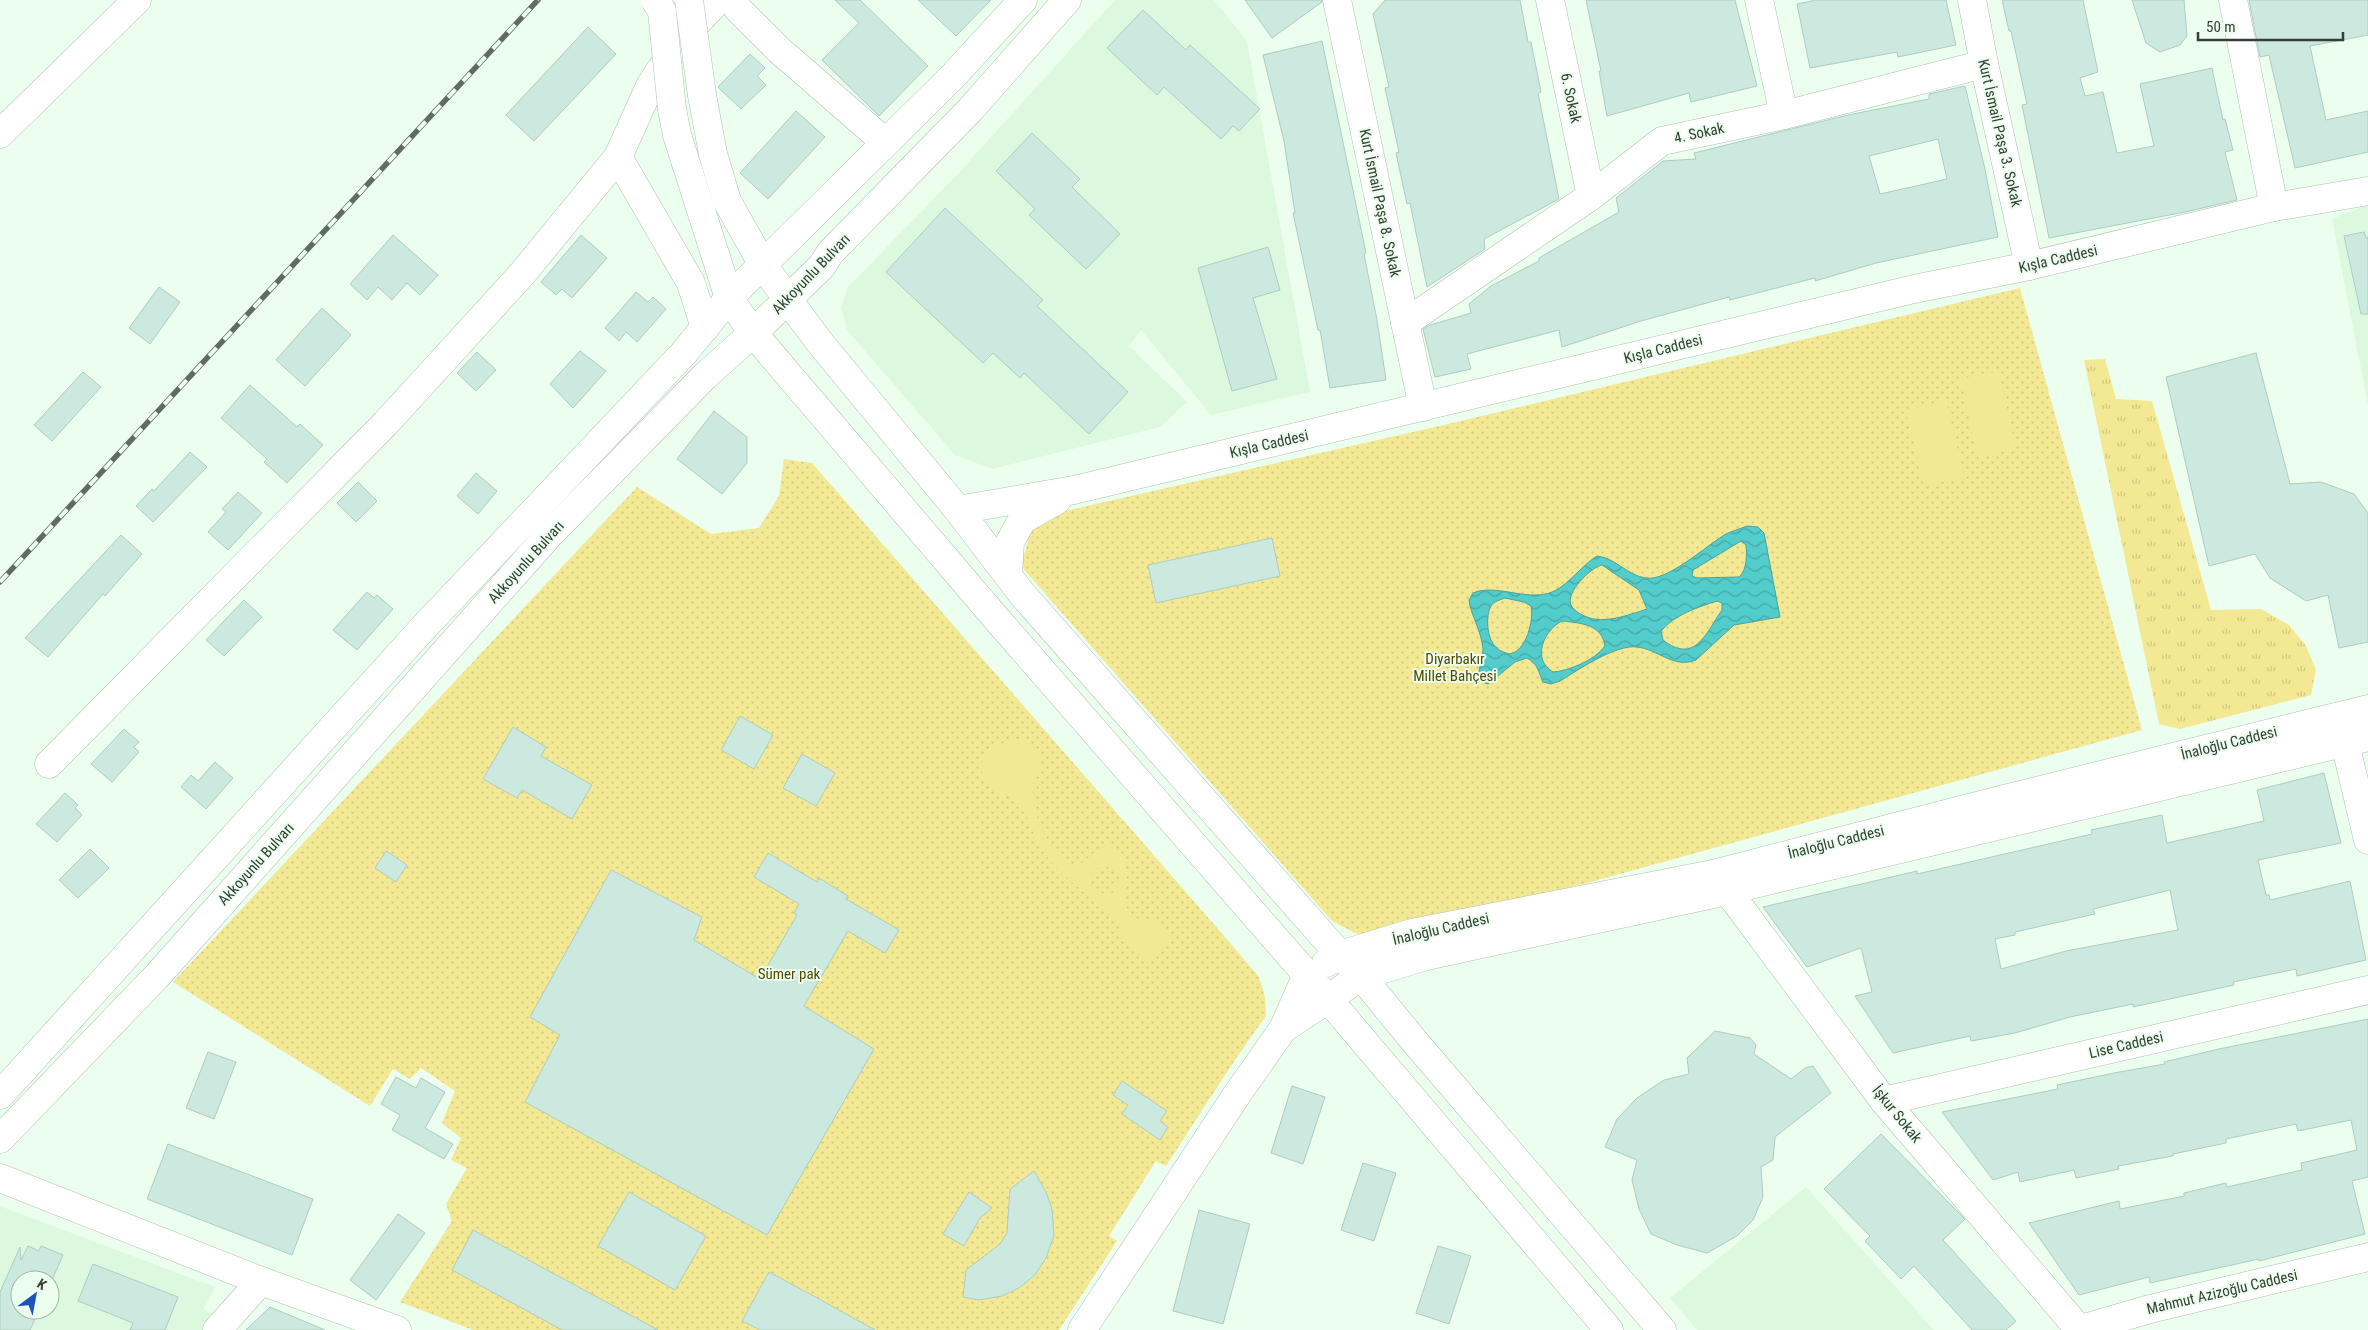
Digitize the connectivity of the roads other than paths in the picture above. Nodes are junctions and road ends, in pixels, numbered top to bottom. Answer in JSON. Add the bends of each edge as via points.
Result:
{"nodes":[{"id":1,"x":655,"y":0,"type":"edge"},
{"id":2,"x":688,"y":0,"type":"edge"},
{"id":3,"x":718,"y":0,"type":"edge"},
{"id":4,"x":734,"y":0,"type":"edge"},
{"id":5,"x":1023,"y":0,"type":"edge"},
{"id":6,"x":1067,"y":0,"type":"edge"},
{"id":7,"x":1338,"y":0,"type":"edge"},
{"id":8,"x":1550,"y":0,"type":"edge"},
{"id":9,"x":1759,"y":0,"type":"edge"},
{"id":10,"x":1972,"y":0,"type":"edge"},
{"id":11,"x":2233,"y":0,"type":"edge"},
{"id":12,"x":134,"y":1,"type":"edge"},
{"id":13,"x":91,"y":46,"type":"junction"},
{"id":14,"x":1984,"y":64,"type":"junction"},
{"id":15,"x":0,"y":107,"type":"edge"},
{"id":16,"x":1784,"y":115,"type":"junction"},
{"id":17,"x":0,"y":134,"type":"edge"},
{"id":18,"x":884,"y":142,"type":"junction"},
{"id":19,"x":618,"y":157,"type":"junction"},
{"id":20,"x":2368,"y":191,"type":"edge"},
{"id":21,"x":1591,"y":196,"type":"junction"},
{"id":22,"x":2274,"y":206,"type":"junction"},
{"id":23,"x":763,"y":265,"type":"junction"},
{"id":24,"x":2030,"y":266,"type":"junction"},
{"id":25,"x":729,"y":298,"type":"junction"},
{"id":26,"x":788,"y":300,"type":"junction"},
{"id":27,"x":1405,"y":323,"type":"junction"},
{"id":28,"x":705,"y":328,"type":"junction"},
{"id":29,"x":753,"y":333,"type":"junction"},
{"id":30,"x":1423,"y":407,"type":"junction"},
{"id":31,"x":1074,"y":490,"type":"junction"},
{"id":32,"x":958,"y":510,"type":"junction"},
{"id":33,"x":1008,"y":575,"type":"junction"},
{"id":34,"x":2368,"y":709,"type":"edge"},
{"id":35,"x":2357,"y":740,"type":"edge"},
{"id":36,"x":50,"y":764,"type":"dead end"},
{"id":37,"x":2368,"y":840,"type":"edge"},
{"id":38,"x":1727,"y":890,"type":"junction"},
{"id":39,"x":1340,"y":955,"type":"junction"},
{"id":40,"x":1307,"y":975,"type":"junction"},
{"id":41,"x":1361,"y":976,"type":"junction"},
{"id":42,"x":2368,"y":990,"type":"edge"},
{"id":43,"x":1328,"y":999,"type":"junction"},
{"id":44,"x":1284,"y":1029,"type":"junction"},
{"id":45,"x":0,"y":1095,"type":"edge"},
{"id":46,"x":1884,"y":1101,"type":"junction"},
{"id":47,"x":0,"y":1138,"type":"edge"},
{"id":48,"x":0,"y":1178,"type":"edge"},
{"id":49,"x":2368,"y":1257,"type":"edge"},
{"id":50,"x":261,"y":1281,"type":"junction"},
{"id":51,"x":2078,"y":1329,"type":"edge"},
{"id":52,"x":218,"y":1330,"type":"edge"},
{"id":53,"x":397,"y":1330,"type":"edge"},
{"id":54,"x":1082,"y":1330,"type":"edge"},
{"id":55,"x":1609,"y":1330,"type":"edge"},
{"id":56,"x":1662,"y":1330,"type":"edge"}],
"edges":[{"from":1,"to":25,"type":"main road","bridge":true,"via":[[662,12],[677,135]]},
{"from":2,"to":23,"type":"main road","bridge":true,"via":[[713,154],[727,201]]},
{"from":3,"to":19,"type":"main road","via":[[678,43],[650,86]]},
{"from":4,"to":18,"type":"main road","via":[[738,9],[779,50]]},
{"from":5,"to":18,"type":"main road","name":"Akkoyunlu Bulvarı","via":[[954,75]]},
{"from":6,"to":26,"type":"main road","name":"Akkoyunlu Bulvarı","via":[[970,110]]},
{"from":7,"to":27,"type":"main road","name":"Kurt İsmail Paşa 8. Sokak"},
{"from":8,"to":21,"type":"main road","name":"6. Sokak"},
{"from":9,"to":16,"type":"main road"},
{"from":10,"to":14,"type":"main road","name":"Kurt İsmail Paşa 3. Sokak"},
{"from":11,"to":22,"type":"main road"},
{"from":12,"to":13,"type":"main road"},
{"from":13,"to":15,"type":"main road"},
{"from":13,"to":17,"type":"main road"},
{"from":14,"to":16,"type":"main road","name":"4. Sokak"},
{"from":14,"to":24,"type":"main road","name":"Kurt İsmail Paşa 3. Sokak"},
{"from":16,"to":21,"type":"main road","name":"4. Sokak","via":[[1662,141]]},
{"from":18,"to":23,"type":"main road","name":"Akkoyunlu Bulvarı"},
{"from":19,"to":28,"type":"main road","via":[[691,283]]},
{"from":19,"to":36,"type":"main road","via":[[522,274],[385,424]]},
{"from":20,"to":22,"type":"main road","name":"Kışla Caddesi"},
{"from":21,"to":27,"type":"main road","name":"4. Sokak"},
{"from":22,"to":24,"type":"main road","name":"Kışla Caddesi"},
{"from":23,"to":25,"type":"main road","name":"Akkoyunlu Bulvarı"},
{"from":23,"to":26,"type":"main road"},
{"from":24,"to":30,"type":"main road","name":"Kışla Caddesi","via":[[1914,289]]},
{"from":25,"to":28,"type":"main road","name":"Akkoyunlu Bulvarı"},
{"from":25,"to":29,"type":"main road"},
{"from":26,"to":29,"type":"main road","name":"Akkoyunlu Bulvarı"},
{"from":26,"to":32,"type":"main road"},
{"from":27,"to":30,"type":"main road","name":"Kurt İsmail Paşa 8. Sokak"},
{"from":28,"to":45,"type":"main road","name":"Akkoyunlu Bulvarı","via":[[426,626]]},
{"from":29,"to":40,"type":"main road"},
{"from":29,"to":47,"type":"main road","name":"Akkoyunlu Bulvarı","via":[[705,376],[549,535],[164,968]]},
{"from":30,"to":31,"type":"main road","name":"Kışla Caddesi"},
{"from":31,"to":32,"type":"main road","name":"Kışla Caddesi"},
{"from":31,"to":33,"type":"main road","via":[[1022,520],[1010,542]]},
{"from":32,"to":33,"type":"main road"},
{"from":33,"to":39,"type":"main road"},
{"from":34,"to":39,"type":"main road","name":"İnaloğlu Caddesi","via":[[1713,874],[1412,933]]},
{"from":35,"to":37,"type":"main road"},
{"from":35,"to":38,"type":"main road","name":"İnaloğlu Caddesi"},
{"from":38,"to":41,"type":"main road","name":"İnaloğlu Caddesi","via":[[1426,956]]},
{"from":38,"to":46,"type":"main road","name":"İşkur Sokak"},
{"from":39,"to":40,"type":"main road","name":"İnaloğlu Caddesi"},
{"from":39,"to":41,"type":"main road"},
{"from":40,"to":43,"type":"main road"},
{"from":40,"to":44,"type":"main road"},
{"from":41,"to":43,"type":"main road","name":"İnaloğlu Caddesi"},
{"from":41,"to":56,"type":"main road"},
{"from":42,"to":46,"type":"main road","name":"Lise Caddesi"},
{"from":43,"to":44,"type":"main road","name":"İnaloğlu Caddesi"},
{"from":43,"to":55,"type":"main road"},
{"from":44,"to":54,"type":"main road","via":[[1238,1093]]},
{"from":46,"to":51,"type":"main road","name":"İşkur Sokak"},
{"from":48,"to":50,"type":"main road"},
{"from":49,"to":51,"type":"main road","name":"Mahmut Azizoğlu Caddesi"},
{"from":50,"to":52,"type":"main road"},
{"from":50,"to":53,"type":"main road"}]}
